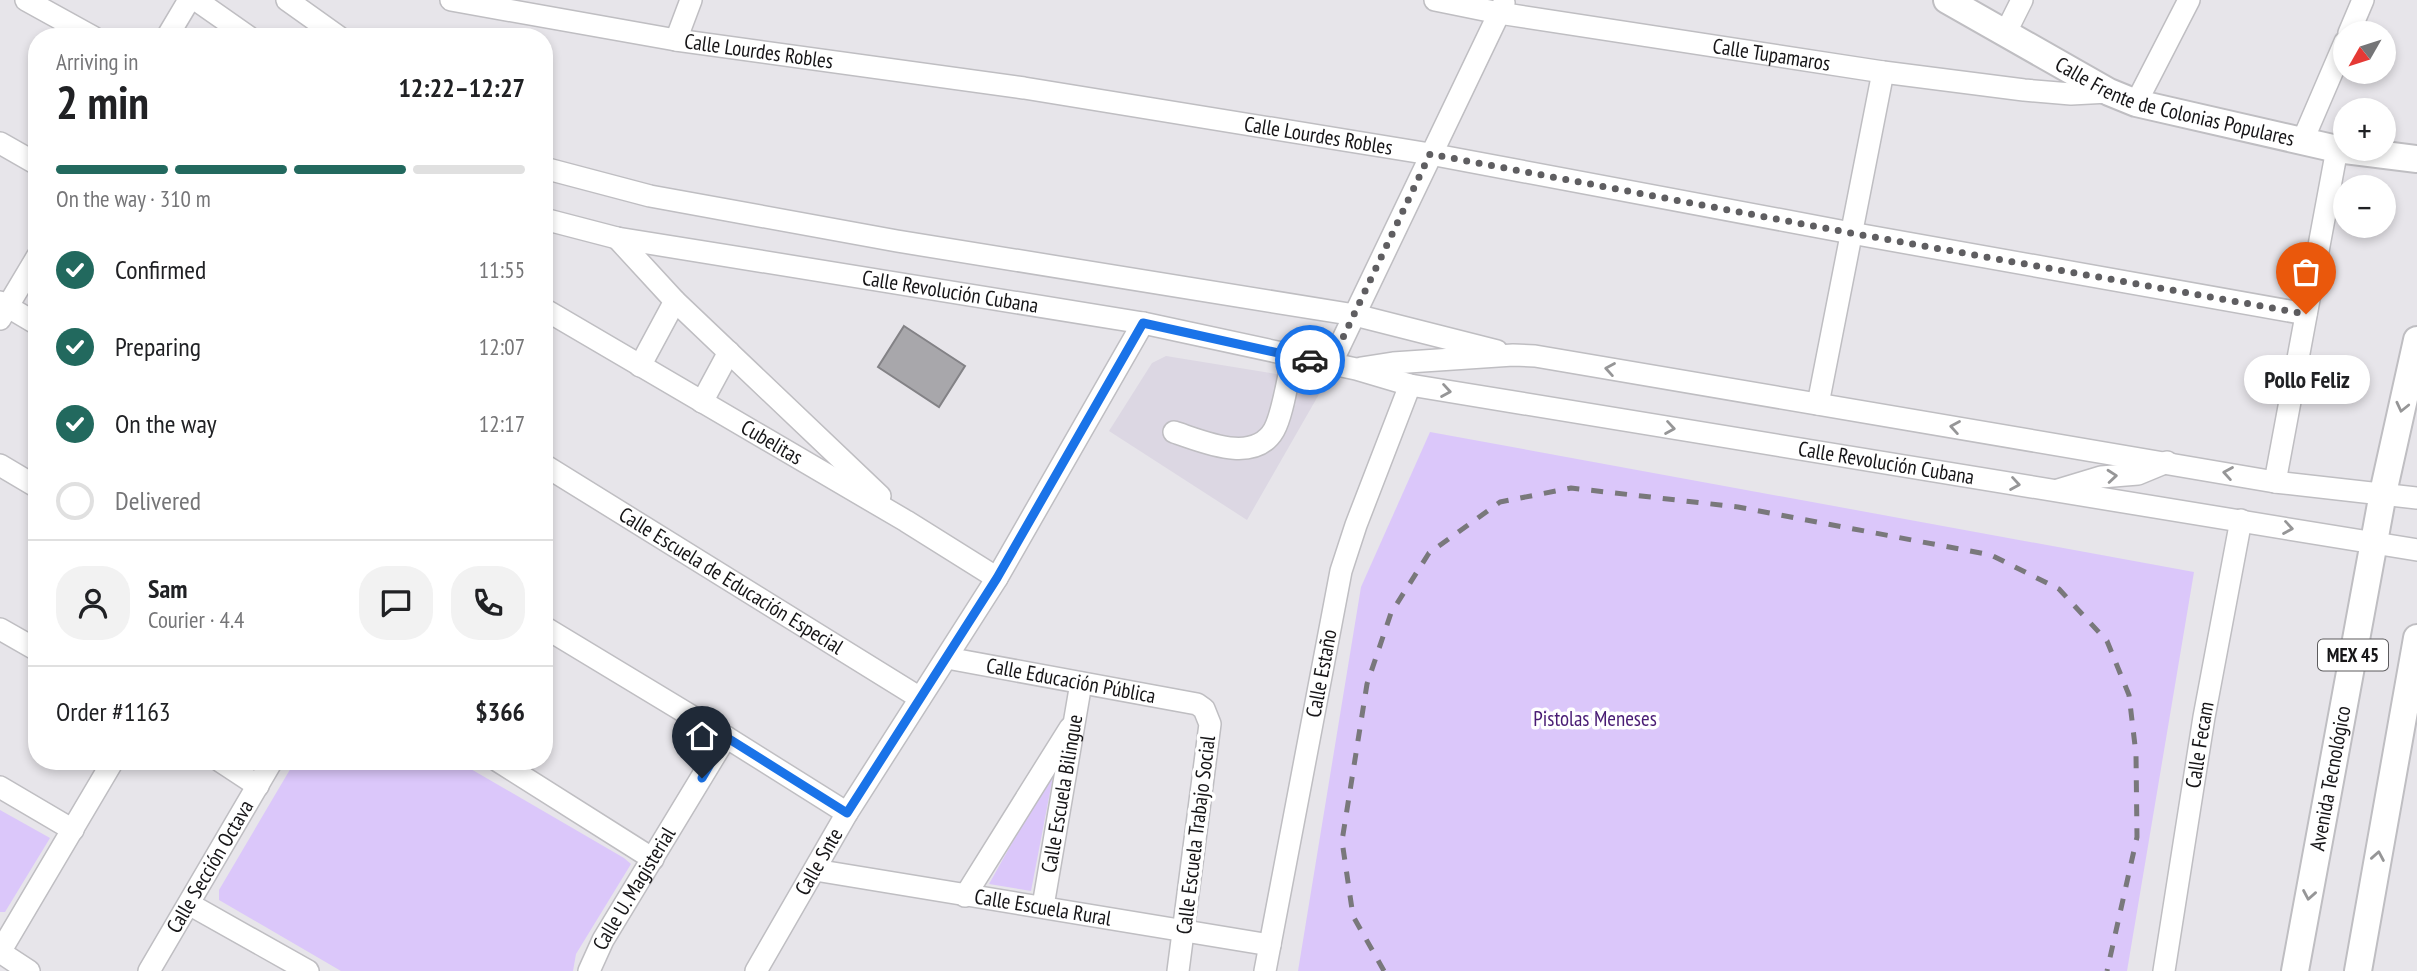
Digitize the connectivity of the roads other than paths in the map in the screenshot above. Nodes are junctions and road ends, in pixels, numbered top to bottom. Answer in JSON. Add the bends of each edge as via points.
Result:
{"nodes":[{"id":1,"x":26,"y":0,"type":"edge"},
{"id":2,"x":189,"y":0,"type":"edge"},
{"id":3,"x":195,"y":0,"type":"edge"},
{"id":4,"x":287,"y":0,"type":"edge"},
{"id":5,"x":451,"y":0,"type":"edge"},
{"id":6,"x":691,"y":0,"type":"edge"},
{"id":7,"x":1435,"y":0,"type":"edge"},
{"id":8,"x":1947,"y":0,"type":"edge"},
{"id":9,"x":2022,"y":0,"type":"edge"},
{"id":10,"x":2189,"y":0,"type":"edge"},
{"id":11,"x":2363,"y":0,"type":"edge"},
{"id":12,"x":1502,"y":7,"type":"edge"},
{"id":13,"x":2354,"y":21,"type":"edge"},
{"id":14,"x":77,"y":28,"type":"edge"},
{"id":15,"x":172,"y":28,"type":"edge"},
{"id":16,"x":237,"y":28,"type":"edge"},
{"id":17,"x":326,"y":28,"type":"edge"},
{"id":18,"x":2006,"y":32,"type":"junction"},
{"id":19,"x":676,"y":40,"type":"junction"},
{"id":20,"x":2333,"y":70,"type":"edge"},
{"id":21,"x":1882,"y":72,"type":"junction"},
{"id":22,"x":2109,"y":92,"type":"junction"},
{"id":23,"x":2136,"y":103,"type":"junction"},
{"id":24,"x":2302,"y":142,"type":"junction"},
{"id":25,"x":0,"y":143,"type":"edge"},
{"id":26,"x":2333,"y":148,"type":"edge"},
{"id":27,"x":1430,"y":154,"type":"junction"},
{"id":28,"x":2396,"y":156,"type":"edge"},
{"id":29,"x":28,"y":159,"type":"edge"},
{"id":30,"x":2417,"y":159,"type":"edge"},
{"id":31,"x":2335,"y":161,"type":"edge"},
{"id":32,"x":553,"y":170,"type":"edge"},
{"id":33,"x":553,"y":221,"type":"edge"},
{"id":34,"x":1851,"y":233,"type":"junction"},
{"id":35,"x":617,"y":238,"type":"junction"},
{"id":36,"x":28,"y":271,"type":"edge"},
{"id":37,"x":676,"y":301,"type":"junction"},
{"id":38,"x":3,"y":309,"type":"edge"},
{"id":39,"x":553,"y":314,"type":"edge"},
{"id":40,"x":2306,"y":314,"type":"junction"},
{"id":41,"x":1355,"y":315,"type":"junction"},
{"id":42,"x":28,"y":320,"type":"edge"},
{"id":43,"x":1143,"y":323,"type":"junction"},
{"id":44,"x":2417,"y":340,"type":"edge"},
{"id":45,"x":729,"y":352,"type":"junction"},
{"id":46,"x":1513,"y":355,"type":"junction"},
{"id":47,"x":1293,"y":357,"type":"junction"},
{"id":48,"x":1331,"y":363,"type":"junction"},
{"id":49,"x":640,"y":366,"type":"junction"},
{"id":50,"x":1356,"y":369,"type":"junction"},
{"id":51,"x":1410,"y":385,"type":"junction"},
{"id":52,"x":702,"y":402,"type":"junction"},
{"id":53,"x":1818,"y":404,"type":"junction"},
{"id":54,"x":1174,"y":432,"type":"dead end"},
{"id":55,"x":2167,"y":463,"type":"junction"},
{"id":56,"x":0,"y":465,"type":"edge"},
{"id":57,"x":553,"y":471,"type":"edge"},
{"id":58,"x":28,"y":482,"type":"edge"},
{"id":59,"x":2275,"y":482,"type":"junction"},
{"id":60,"x":2056,"y":491,"type":"junction"},
{"id":61,"x":2383,"y":493,"type":"junction"},
{"id":62,"x":2417,"y":498,"type":"edge"},
{"id":63,"x":2241,"y":520,"type":"junction"},
{"id":64,"x":906,"y":521,"type":"junction"},
{"id":65,"x":2374,"y":542,"type":"junction"},
{"id":66,"x":2417,"y":550,"type":"edge"},
{"id":67,"x":997,"y":578,"type":"junction"},
{"id":68,"x":0,"y":629,"type":"edge"},
{"id":69,"x":553,"y":632,"type":"edge"},
{"id":70,"x":2417,"y":638,"type":"edge"},
{"id":71,"x":28,"y":645,"type":"edge"},
{"id":72,"x":947,"y":658,"type":"junction"},
{"id":73,"x":1081,"y":683,"type":"junction"},
{"id":74,"x":920,"y":698,"type":"junction"},
{"id":75,"x":1197,"y":704,"type":"joint"},
{"id":76,"x":1075,"y":721,"type":"junction"},
{"id":77,"x":726,"y":737,"type":"junction"},
{"id":78,"x":108,"y":770,"type":"edge"},
{"id":79,"x":233,"y":770,"type":"edge"},
{"id":80,"x":267,"y":770,"type":"edge"},
{"id":81,"x":512,"y":770,"type":"edge"},
{"id":82,"x":258,"y":786,"type":"junction"},
{"id":83,"x":0,"y":787,"type":"edge"},
{"id":84,"x":847,"y":813,"type":"junction"},
{"id":85,"x":73,"y":830,"type":"junction"},
{"id":86,"x":653,"y":859,"type":"junction"},
{"id":87,"x":815,"y":870,"type":"junction"},
{"id":88,"x":965,"y":896,"type":"junction"},
{"id":89,"x":190,"y":905,"type":"junction"},
{"id":90,"x":1043,"y":906,"type":"junction"},
{"id":91,"x":1184,"y":930,"type":"junction"},
{"id":92,"x":1270,"y":945,"type":"junction"},
{"id":93,"x":0,"y":952,"type":"edge"},
{"id":94,"x":29,"y":971,"type":"edge"},
{"id":95,"x":149,"y":971,"type":"edge"},
{"id":96,"x":308,"y":971,"type":"edge"},
{"id":97,"x":589,"y":971,"type":"edge"},
{"id":98,"x":756,"y":971,"type":"edge"},
{"id":99,"x":1178,"y":971,"type":"edge"},
{"id":100,"x":1265,"y":971,"type":"edge"},
{"id":101,"x":2164,"y":971,"type":"edge"},
{"id":102,"x":2295,"y":971,"type":"edge"},
{"id":103,"x":2358,"y":971,"type":"edge"}],
"edges":[{"from":1,"to":14,"type":"street"},
{"from":2,"to":15,"type":"street"},
{"from":3,"to":16,"type":"street"},
{"from":4,"to":17,"type":"street"},
{"from":5,"to":19,"type":"street","name":"Calle Lourdes Robles"},
{"from":6,"to":19,"type":"street"},
{"from":7,"to":12,"type":"street","name":"Calle Tupamaros"},
{"from":8,"to":18,"type":"main road","name":"Calle Frente de Colonias Populares"},
{"from":9,"to":18,"type":"street"},
{"from":10,"to":23,"type":"street"},
{"from":11,"to":13,"type":"street"},
{"from":12,"to":21,"type":"street","name":"Calle Tupamaros"},
{"from":12,"to":27,"type":"street"},
{"from":18,"to":22,"type":"main road","name":"Calle Frente de Colonias Populares"},
{"from":19,"to":27,"type":"street","name":"Calle Lourdes Robles","via":[[1024,88]]},
{"from":20,"to":24,"type":"street"},
{"from":21,"to":22,"type":"street","name":"Calle Tupamaros","via":[[2024,90]]},
{"from":21,"to":34,"type":"street"},
{"from":22,"to":23,"type":"main road","name":"Calle Frente de Colonias Populares"},
{"from":23,"to":24,"type":"main road","name":"Calle Frente de Colonias Populares"},
{"from":24,"to":26,"type":"main road","name":"Calle Frente de Colonias Populares"},
{"from":25,"to":29,"type":"street"},
{"from":27,"to":34,"type":"street","name":"Calle Lourdes Robles"},
{"from":27,"to":41,"type":"street"},
{"from":28,"to":30,"type":"main road","name":"Calle Frente de Colonias Populares"},
{"from":31,"to":40,"type":"street"},
{"from":32,"to":41,"type":"street","via":[[650,196],[883,239]]},
{"from":33,"to":35,"type":"street","name":"Calle Revolución Cubana"},
{"from":34,"to":40,"type":"street","name":"Calle Lourdes Robles"},
{"from":34,"to":53,"type":"street"},
{"from":35,"to":37,"type":"street"},
{"from":35,"to":43,"type":"street","name":"Calle Revolución Cubana"},
{"from":36,"to":38,"type":"street"},
{"from":37,"to":45,"type":"street"},
{"from":37,"to":49,"type":"street"},
{"from":38,"to":42,"type":"street"},
{"from":39,"to":49,"type":"street","name":"Cubelitas"},
{"from":40,"to":59,"type":"street"},
{"from":41,"to":46,"type":"street"},
{"from":41,"to":48,"type":"street"},
{"from":43,"to":47,"type":"street","name":"Calle Revolución Cubana"},
{"from":43,"to":67,"type":"street","name":"Calle Snte"},
{"from":44,"to":61,"type":"main road","name":"Avenida Tecnológico","number":"MEX 45","one_way":true},
{"from":45,"to":52,"type":"street"},
{"from":45,"to":64,"type":"street"},
{"from":46,"to":50,"type":"street","name":"Calle Revolución Cubana"},
{"from":53,"to":46,"type":"street","name":"Calle Revolución Cubana","one_way":true},
{"from":47,"to":48,"type":"street","name":"Calle Revolución Cubana"},
{"from":47,"to":54,"type":"street","via":[[1275,429],[1267,440],[1237,449]]},
{"from":48,"to":50,"type":"street","name":"Calle Revolución Cubana"},
{"from":49,"to":52,"type":"street","name":"Cubelitas"},
{"from":50,"to":51,"type":"street","name":"Calle Revolución Cubana"},
{"from":51,"to":60,"type":"street","name":"Calle Revolución Cubana","one_way":true},
{"from":51,"to":92,"type":"street","name":"Calle Estaño","via":[[1341,571]]},
{"from":52,"to":64,"type":"street","name":"Cubelitas"},
{"from":55,"to":53,"type":"street","name":"Calle Revolución Cubana","one_way":true},
{"from":59,"to":55,"type":"street","name":"Calle Revolución Cubana","one_way":true},
{"from":60,"to":55,"type":"street","one_way":true,"via":[[2101,477],[2138,474]]},
{"from":56,"to":58,"type":"street"},
{"from":57,"to":74,"type":"street","name":"Calle Escuela de Educación Especial"},
{"from":59,"to":61,"type":"street","name":"Calle Revolución Cubana"},
{"from":60,"to":63,"type":"street","name":"Calle Revolución Cubana"},
{"from":61,"to":62,"type":"street","name":"Calle Revolución Cubana"},
{"from":61,"to":65,"type":"main road","name":"Avenida Tecnológico","number":"MEX 45"},
{"from":63,"to":65,"type":"street","name":"Calle Revolución Cubana","one_way":true},
{"from":63,"to":101,"type":"street","name":"Calle Fecam"},
{"from":64,"to":67,"type":"street","name":"Cubelitas"},
{"from":65,"to":66,"type":"street","name":"Calle Revolución Cubana"},
{"from":65,"to":102,"type":"main road","name":"Avenida Tecnológico","number":"MEX 45","one_way":true},
{"from":67,"to":72,"type":"street","name":"Calle Snte"},
{"from":68,"to":71,"type":"street"},
{"from":69,"to":77,"type":"street"},
{"from":103,"to":70,"type":"main road","number":"MEX 45","one_way":true},
{"from":72,"to":73,"type":"street","name":"Calle Educación Pública"},
{"from":72,"to":74,"type":"street","name":"Calle Snte"},
{"from":73,"to":75,"type":"street","name":"Calle Educación Pública"},
{"from":73,"to":76,"type":"street","name":"Calle Escuela Bilingue"},
{"from":74,"to":84,"type":"street","name":"Calle Snte"},
{"from":75,"to":91,"type":"street","name":"Calle Escuela Trabajo Social","via":[[1210,724]]},
{"from":76,"to":88,"type":"street"},
{"from":76,"to":90,"type":"street","name":"Calle Escuela Bilingue"},
{"from":77,"to":84,"type":"street"},
{"from":77,"to":86,"type":"street","name":"Calle U. Magisterial"},
{"from":78,"to":85,"type":"street"},
{"from":79,"to":82,"type":"street"},
{"from":80,"to":82,"type":"street","name":"Calle Sección Octava"},
{"from":81,"to":86,"type":"street"},
{"from":82,"to":89,"type":"street","name":"Calle Sección Octava"},
{"from":83,"to":85,"type":"street"},
{"from":84,"to":87,"type":"street","name":"Calle Snte"},
{"from":85,"to":93,"type":"street"},
{"from":86,"to":97,"type":"street","name":"Calle U. Magisterial"},
{"from":87,"to":88,"type":"street","name":"Calle Escuela Rural"},
{"from":87,"to":98,"type":"street","name":"Calle Snte"},
{"from":88,"to":90,"type":"street","name":"Calle Escuela Rural"},
{"from":89,"to":95,"type":"street","name":"Calle Sección Octava"},
{"from":89,"to":96,"type":"street"},
{"from":90,"to":91,"type":"street","name":"Calle Escuela Rural"},
{"from":91,"to":92,"type":"street","name":"Calle Escuela Rural"},
{"from":91,"to":99,"type":"street","name":"Calle Escuela Trabajo Social"},
{"from":92,"to":100,"type":"street","name":"Calle Estaño"},
{"from":93,"to":94,"type":"street"}]}
